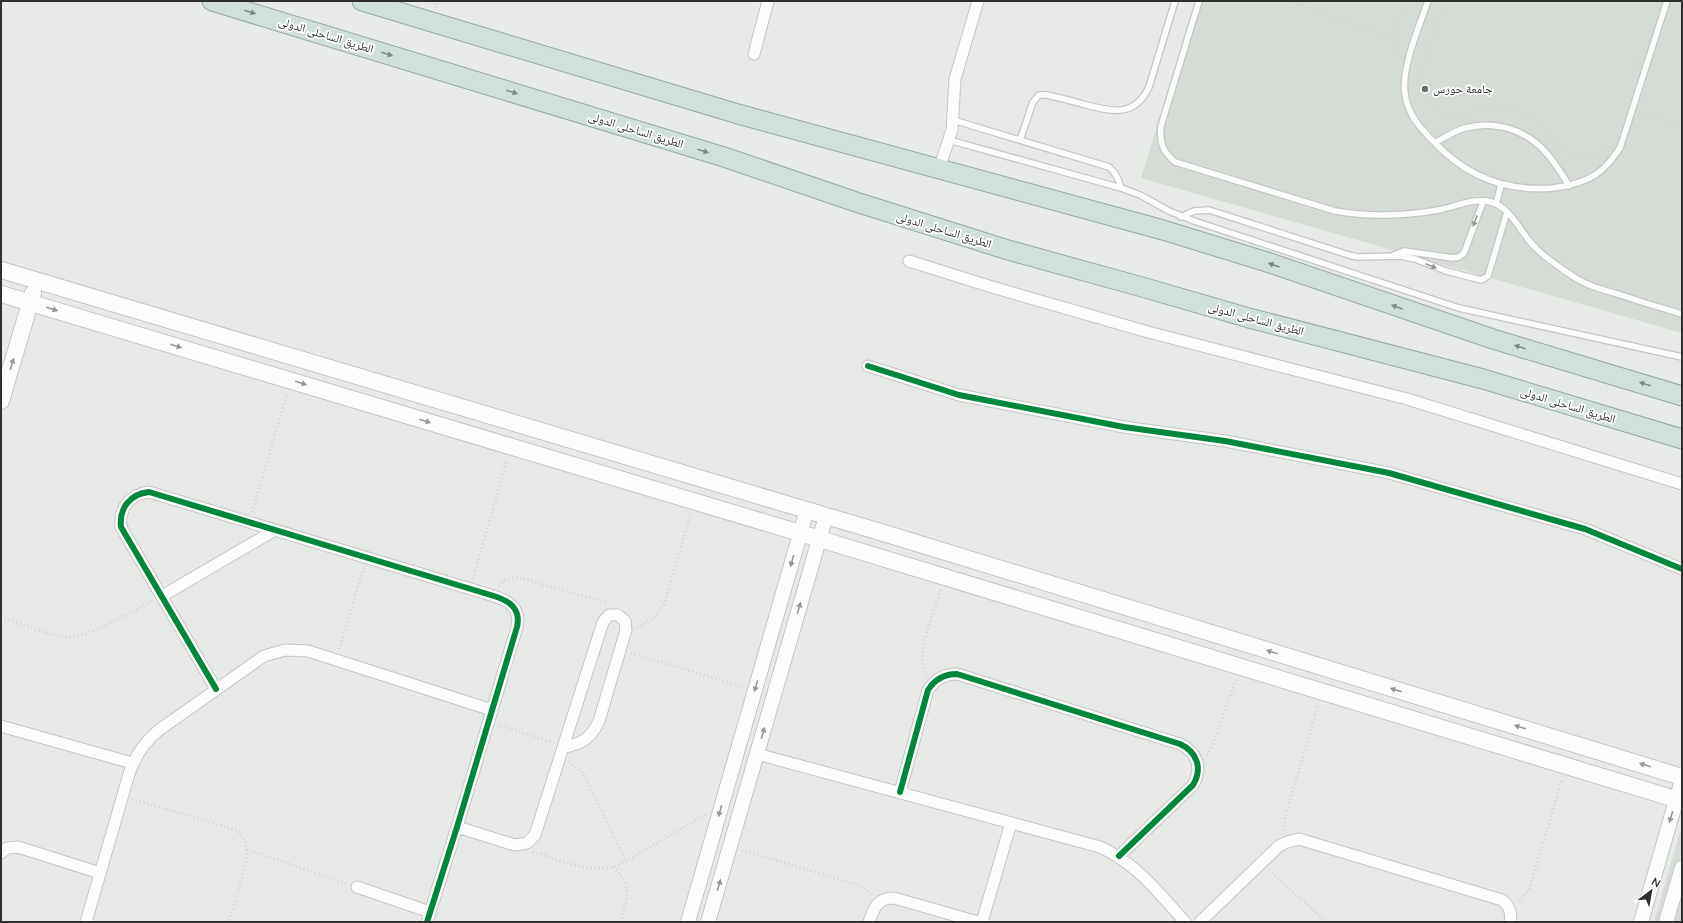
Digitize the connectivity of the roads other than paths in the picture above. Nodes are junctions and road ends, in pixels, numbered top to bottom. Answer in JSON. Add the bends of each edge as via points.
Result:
{"nodes":[{"id":1,"x":212,"y":1,"type":"edge"},
{"id":2,"x":362,"y":1,"type":"edge"},
{"id":3,"x":768,"y":1,"type":"edge"},
{"id":4,"x":978,"y":1,"type":"edge"},
{"id":5,"x":1175,"y":1,"type":"edge"},
{"id":6,"x":1199,"y":1,"type":"edge"},
{"id":7,"x":1428,"y":1,"type":"edge"},
{"id":8,"x":1667,"y":1,"type":"edge"},
{"id":9,"x":754,"y":54,"type":"dead end"},
{"id":10,"x":953,"y":120,"type":"junction"},
{"id":11,"x":949,"y":140,"type":"junction"},
{"id":12,"x":1020,"y":140,"type":"junction"},
{"id":13,"x":1434,"y":143,"type":"junction"},
{"id":14,"x":939,"y":169,"type":"junction"},
{"id":15,"x":1501,"y":185,"type":"junction"},
{"id":16,"x":1569,"y":186,"type":"junction"},
{"id":17,"x":1121,"y":188,"type":"junction"},
{"id":18,"x":1482,"y":202,"type":"junction"},
{"id":19,"x":1496,"y":204,"type":"junction"},
{"id":20,"x":1507,"y":212,"type":"junction"},
{"id":21,"x":1181,"y":217,"type":"junction"},
{"id":22,"x":1393,"y":255,"type":"junction"},
{"id":23,"x":908,"y":261,"type":"dead end"},
{"id":24,"x":4,"y":271,"type":"edge"},
{"id":25,"x":37,"y":281,"type":"junction"},
{"id":26,"x":1,"y":292,"type":"edge"},
{"id":27,"x":30,"y":302,"type":"junction"},
{"id":28,"x":1682,"y":314,"type":"edge"},
{"id":29,"x":1682,"y":357,"type":"edge"},
{"id":30,"x":868,"y":366,"type":"dead end"},
{"id":31,"x":1682,"y":396,"type":"edge"},
{"id":32,"x":1,"y":401,"type":"edge"},
{"id":33,"x":1682,"y":439,"type":"edge"},
{"id":34,"x":1682,"y":484,"type":"edge"},
{"id":35,"x":807,"y":510,"type":"junction"},
{"id":36,"x":826,"y":516,"type":"junction"},
{"id":37,"x":275,"y":530,"type":"junction"},
{"id":38,"x":800,"y":533,"type":"junction"},
{"id":39,"x":819,"y":539,"type":"junction"},
{"id":40,"x":1682,"y":569,"type":"edge"},
{"id":41,"x":162,"y":596,"type":"junction"},
{"id":42,"x":216,"y":690,"type":"junction"},
{"id":43,"x":492,"y":710,"type":"junction"},
{"id":44,"x":1,"y":726,"type":"edge"},
{"id":45,"x":564,"y":747,"type":"junction"},
{"id":46,"x":756,"y":754,"type":"junction"},
{"id":47,"x":132,"y":763,"type":"junction"},
{"id":48,"x":1682,"y":778,"type":"edge"},
{"id":49,"x":900,"y":792,"type":"junction"},
{"id":50,"x":1679,"y":800,"type":"edge"},
{"id":51,"x":1011,"y":823,"type":"junction"},
{"id":52,"x":457,"y":827,"type":"junction"},
{"id":53,"x":1,"y":853,"type":"edge"},
{"id":54,"x":1119,"y":856,"type":"junction"},
{"id":55,"x":1682,"y":868,"type":"edge"},
{"id":56,"x":100,"y":873,"type":"junction"},
{"id":57,"x":357,"y":887,"type":"road end"},
{"id":58,"x":428,"y":917,"type":"edge"},
{"id":59,"x":1510,"y":917,"type":"edge"},
{"id":60,"x":86,"y":922,"type":"edge"},
{"id":61,"x":688,"y":922,"type":"edge"},
{"id":62,"x":708,"y":922,"type":"edge"},
{"id":63,"x":869,"y":922,"type":"edge"},
{"id":64,"x":978,"y":922,"type":"edge"},
{"id":65,"x":982,"y":922,"type":"edge"},
{"id":66,"x":1185,"y":922,"type":"edge"},
{"id":67,"x":1200,"y":922,"type":"edge"},
{"id":68,"x":1641,"y":922,"type":"edge"},
{"id":69,"x":1666,"y":922,"type":"edge"}],
"edges":[{"from":1,"to":33,"type":"highway","name":"الطريق الساحلى الدولى","one_way":true,"via":[[724,157],[1008,250],[1249,318],[1483,379]]},
{"from":2,"to":14,"type":"highway","via":[[738,114]]},
{"from":3,"to":9,"type":"street"},
{"from":4,"to":10,"type":"street","via":[[955,79]]},
{"from":5,"to":12,"type":"lane","via":[[1149,87],[1137,103],[1125,110],[1112,111],[1047,95],[1039,96],[1033,102]]},
{"from":6,"to":18,"type":"lane","via":[[1161,126],[1162,147],[1167,156],[1175,162],[1352,214],[1425,212],[1466,202]]},
{"from":7,"to":13,"type":"lane","via":[[1404,77],[1409,110],[1417,125]]},
{"from":8,"to":16,"type":"lane","via":[[1620,148],[1611,161],[1594,175]]},
{"from":10,"to":11,"type":"street"},
{"from":10,"to":12,"type":"lane"},
{"from":11,"to":14,"type":"street"},
{"from":11,"to":17,"type":"lane"},
{"from":12,"to":17,"type":"lane","via":[[1109,167],[1120,180]]},
{"from":13,"to":15,"type":"lane","via":[[1465,169]]},
{"from":13,"to":16,"type":"lane","via":[[1464,128],[1479,125],[1510,128],[1537,143],[1548,154]]},
{"from":31,"to":14,"type":"highway","one_way":true,"via":[[1457,327],[1207,243]]},
{"from":15,"to":16,"type":"lane","via":[[1539,189]]},
{"from":15,"to":19,"type":"lane"},
{"from":17,"to":21,"type":"lane"},
{"from":18,"to":19,"type":"lane"},
{"from":18,"to":22,"type":"lane","one_way":true,"via":[[1462,255],[1453,258],[1404,251]]},
{"from":19,"to":20,"type":"lane"},
{"from":22,"to":20,"type":"lane","one_way":true,"via":[[1415,259],[1461,276],[1485,279],[1490,272]]},
{"from":20,"to":28,"type":"lane","via":[[1535,248],[1582,282]]},
{"from":21,"to":22,"type":"lane","via":[[1194,211],[1209,210],[1348,255]]},
{"from":21,"to":29,"type":"lane","via":[[1459,308]]},
{"from":23,"to":34,"type":"street","via":[[1148,332],[1407,399]]},
{"from":24,"to":25,"type":"main road"},
{"from":24,"to":26,"type":"main road"},
{"from":25,"to":27,"type":"main road"},
{"from":25,"to":35,"type":"main road"},
{"from":26,"to":27,"type":"main road"},
{"from":32,"to":27,"type":"main road","one_way":true},
{"from":27,"to":38,"type":"main road","one_way":true},
{"from":30,"to":40,"type":"street","via":[[959,395],[1124,427],[1225,441],[1389,473],[1585,529]]},
{"from":35,"to":36,"type":"main road"},
{"from":35,"to":38,"type":"street"},
{"from":36,"to":39,"type":"street"},
{"from":48,"to":36,"type":"main road","one_way":true},
{"from":37,"to":41,"type":"street"},
{"from":37,"to":41,"type":"street","via":[[149,492],[137,494],[127,502],[121,514],[121,527]]},
{"from":37,"to":43,"type":"street","via":[[510,603],[518,618],[517,627]]},
{"from":38,"to":39,"type":"main road"},
{"from":38,"to":61,"type":"street","one_way":true},
{"from":46,"to":39,"type":"street","one_way":true},
{"from":39,"to":50,"type":"main road"},
{"from":41,"to":42,"type":"street"},
{"from":42,"to":43,"type":"street","via":[[255,661],[274,652],[308,651]]},
{"from":42,"to":47,"type":"street","via":[[151,737]]},
{"from":43,"to":52,"type":"street"},
{"from":44,"to":47,"type":"street"},
{"from":45,"to":45,"type":"street","via":[[603,622],[609,615],[618,615],[625,621],[626,630],[596,729],[585,740]]},
{"from":45,"to":52,"type":"street","via":[[538,830],[527,843],[509,845]]},
{"from":46,"to":49,"type":"street"},
{"from":62,"to":46,"type":"street","one_way":true},
{"from":47,"to":56,"type":"street"},
{"from":48,"to":50,"type":"street"},
{"from":49,"to":51,"type":"street"},
{"from":49,"to":54,"type":"street","via":[[926,696],[932,684],[942,676],[957,674],[1180,744],[1192,752],[1198,765],[1193,785]]},
{"from":50,"to":68,"type":"street","one_way":true},
{"from":51,"to":54,"type":"street","via":[[1100,847]]},
{"from":51,"to":65,"type":"street"},
{"from":52,"to":58,"type":"street"},
{"from":53,"to":56,"type":"street","via":[[7,848],[18,847]]},
{"from":54,"to":66,"type":"street","via":[[1144,876]]},
{"from":55,"to":69,"type":"street"},
{"from":56,"to":60,"type":"street"},
{"from":57,"to":58,"type":"street"},
{"from":59,"to":67,"type":"street","via":[[1506,903],[1498,899],[1299,840],[1279,846]]},
{"from":63,"to":64,"type":"street","via":[[876,905],[884,899],[894,898]]}]}
